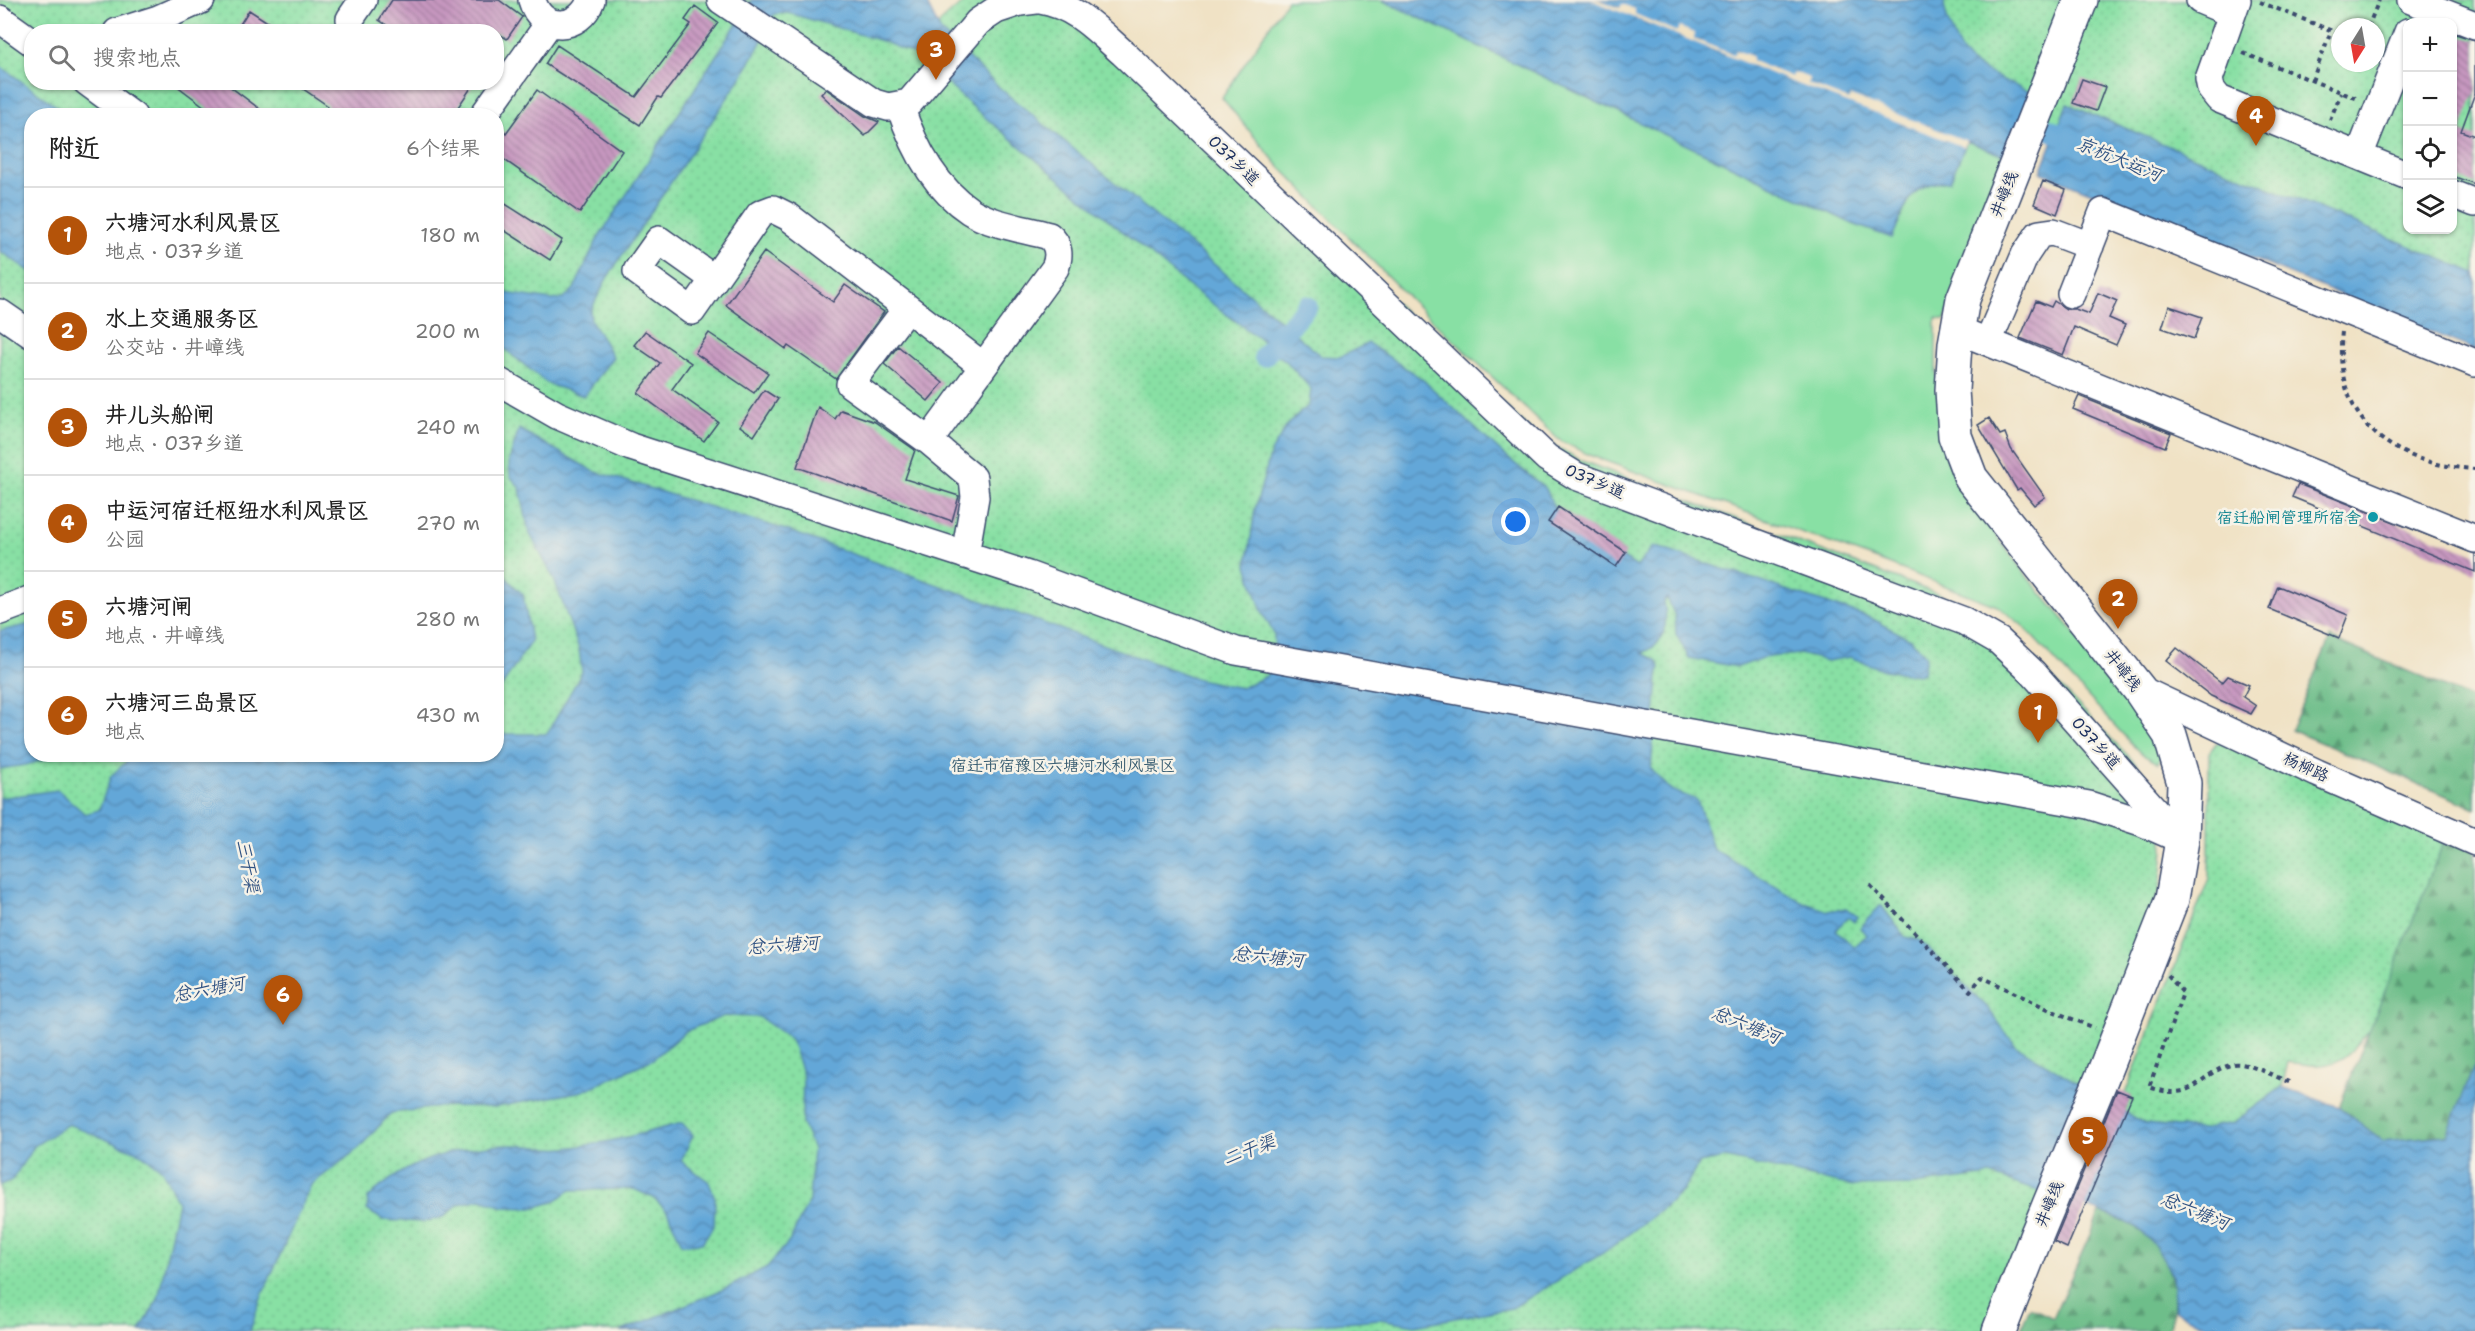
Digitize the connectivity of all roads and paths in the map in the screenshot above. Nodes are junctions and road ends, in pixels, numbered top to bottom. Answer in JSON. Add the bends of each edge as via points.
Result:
{"nodes":[{"id":1,"x":201,"y":0,"type":"edge"},
{"id":2,"x":591,"y":0,"type":"edge"},
{"id":3,"x":1038,"y":0,"type":"edge"},
{"id":4,"x":2081,"y":0,"type":"edge"},
{"id":5,"x":2200,"y":0,"type":"edge"},
{"id":6,"x":2255,"y":0,"type":"edge"},
{"id":7,"x":2379,"y":0,"type":"edge"},
{"id":8,"x":730,"y":6,"type":"edge"},
{"id":9,"x":535,"y":7,"type":"edge"},
{"id":10,"x":2234,"y":7,"type":"edge"},
{"id":11,"x":2414,"y":8,"type":"edge"},
{"id":12,"x":2372,"y":18,"type":"edge"},
{"id":13,"x":0,"y":19,"type":"edge"},
{"id":14,"x":142,"y":24,"type":"edge"},
{"id":15,"x":2475,"y":25,"type":"edge"},
{"id":16,"x":2331,"y":31,"type":"joint"},
{"id":17,"x":24,"y":36,"type":"edge"},
{"id":18,"x":2220,"y":44,"type":"junction"},
{"id":19,"x":2403,"y":45,"type":"edge"},
{"id":20,"x":504,"y":72,"type":"edge"},
{"id":21,"x":2312,"y":81,"type":"junction"},
{"id":22,"x":98,"y":90,"type":"edge"},
{"id":23,"x":495,"y":90,"type":"edge"},
{"id":24,"x":907,"y":101,"type":"junction"},
{"id":25,"x":122,"y":108,"type":"edge"},
{"id":26,"x":487,"y":108,"type":"edge"},
{"id":27,"x":2378,"y":108,"type":"junction"},
{"id":28,"x":2359,"y":156,"type":"junction"},
{"id":29,"x":2403,"y":174,"type":"edge"},
{"id":30,"x":2457,"y":196,"type":"edge"},
{"id":31,"x":2475,"y":203,"type":"edge"},
{"id":32,"x":2090,"y":246,"type":"junction"},
{"id":33,"x":714,"y":279,"type":"dead end"},
{"id":34,"x":2071,"y":294,"type":"dead end"},
{"id":35,"x":907,"y":308,"type":"junction"},
{"id":36,"x":2346,"y":310,"type":"junction"},
{"id":37,"x":0,"y":313,"type":"edge"},
{"id":38,"x":24,"y":330,"type":"edge"},
{"id":39,"x":1958,"y":330,"type":"junction"},
{"id":40,"x":1988,"y":342,"type":"junction"},
{"id":41,"x":2475,"y":363,"type":"edge"},
{"id":42,"x":983,"y":366,"type":"junction"},
{"id":43,"x":504,"y":385,"type":"edge"},
{"id":44,"x":928,"y":441,"type":"junction"},
{"id":45,"x":2475,"y":469,"type":"edge"},
{"id":46,"x":2475,"y":539,"type":"edge"},
{"id":47,"x":965,"y":555,"type":"junction"},
{"id":48,"x":24,"y":602,"type":"edge"},
{"id":49,"x":0,"y":611,"type":"edge"},
{"id":50,"x":2139,"y":689,"type":"junction"},
{"id":51,"x":2182,"y":840,"type":"junction"},
{"id":52,"x":2475,"y":842,"type":"edge"},
{"id":53,"x":1870,"y":885,"type":"dead end"},
{"id":54,"x":2150,"y":954,"type":"junction"},
{"id":55,"x":2118,"y":1037,"type":"junction"},
{"id":56,"x":2291,"y":1083,"type":"dead end"},
{"id":57,"x":2000,"y":1331,"type":"edge"}],
"edges":[{"from":1,"to":14,"type":"street"},
{"from":2,"to":9,"type":"street","via":[[580,18],[570,23]]},
{"from":3,"to":24,"type":"street","name":"037乡道","via":[[996,10],[978,22]]},
{"from":3,"to":51,"type":"street","name":"037乡道","via":[[1071,10],[1123,53],[1547,459],[1576,476],[1964,621],[1999,641],[2033,673]]},
{"from":4,"to":39,"type":"main road","name":"井嶂线","via":[[1963,299]]},
{"from":5,"to":10,"type":"street"},
{"from":6,"to":16,"type":"path"},
{"from":7,"to":12,"type":"path"},
{"from":8,"to":24,"type":"street","via":[[874,103],[888,107]]},
{"from":9,"to":20,"type":"street"},
{"from":10,"to":18,"type":"street"},
{"from":11,"to":15,"type":"street"},
{"from":13,"to":17,"type":"street"},
{"from":16,"to":21,"type":"path"},
{"from":18,"to":21,"type":"path"},
{"from":18,"to":28,"type":"street","via":[[2209,78],[2219,99]]},
{"from":19,"to":27,"type":"street"},
{"from":21,"to":27,"type":"path"},
{"from":22,"to":25,"type":"street"},
{"from":23,"to":26,"type":"street"},
{"from":24,"to":42,"type":"street","via":[[917,151],[946,191],[972,212],[1049,236],[1057,245],[1055,268]]},
{"from":27,"to":28,"type":"street"},
{"from":28,"to":29,"type":"street"},
{"from":30,"to":31,"type":"street"},
{"from":32,"to":34,"type":"street"},
{"from":32,"to":36,"type":"street","via":[[2103,212]]},
{"from":32,"to":40,"type":"street","via":[[2053,232],[2039,234],[2025,255]]},
{"from":33,"to":35,"type":"street","via":[[760,214],[773,210],[789,217]]},
{"from":35,"to":42,"type":"street"},
{"from":35,"to":44,"type":"street","via":[[850,384]]},
{"from":36,"to":41,"type":"street"},
{"from":36,"to":45,"type":"path","via":[[2341,361],[2346,389],[2360,417],[2378,437],[2400,452],[2428,463]]},
{"from":37,"to":38,"type":"street"},
{"from":39,"to":40,"type":"street"},
{"from":39,"to":50,"type":"main road","name":"井嶂线","via":[[1952,390],[1955,436],[1971,478]]},
{"from":40,"to":46,"type":"street"},
{"from":42,"to":44,"type":"street"},
{"from":43,"to":47,"type":"street","via":[[598,435]]},
{"from":44,"to":47,"type":"street","via":[[973,478],[975,497]]},
{"from":47,"to":51,"type":"street","via":[[1236,651],[2090,805]]},
{"from":48,"to":49,"type":"street"},
{"from":50,"to":51,"type":"main road","name":"井嶂线","via":[[2170,735],[2184,783]]},
{"from":50,"to":52,"type":"street","name":"杨柳路"},
{"from":51,"to":54,"type":"main road","name":"井嶂线","via":[[2172,899]]},
{"from":53,"to":55,"type":"path","via":[[1970,991],[1982,977]]},
{"from":54,"to":55,"type":"main road","name":"井嶂线"},
{"from":54,"to":56,"type":"path","via":[[2183,993],[2149,1087],[2166,1093],[2187,1091],[2235,1064]]},
{"from":55,"to":57,"type":"main road","name":"井嶂线"}]}
